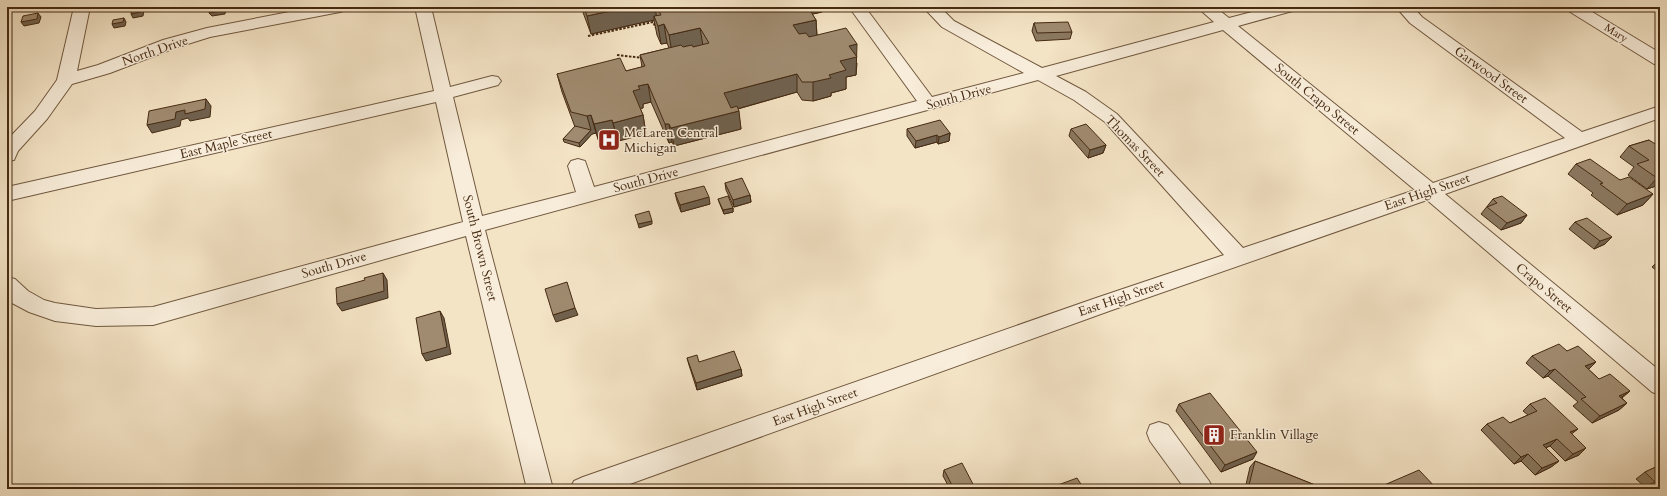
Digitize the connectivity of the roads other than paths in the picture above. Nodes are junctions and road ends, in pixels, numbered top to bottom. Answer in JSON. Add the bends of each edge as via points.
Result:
{"nodes":[{"id":1,"x":82,"y":7,"type":"edge"},
{"id":2,"x":340,"y":7,"type":"edge"},
{"id":3,"x":423,"y":7,"type":"edge"},
{"id":4,"x":856,"y":7,"type":"edge"},
{"id":5,"x":931,"y":7,"type":"edge"},
{"id":6,"x":1205,"y":7,"type":"edge"},
{"id":7,"x":1290,"y":7,"type":"edge"},
{"id":8,"x":1404,"y":7,"type":"edge"},
{"id":9,"x":1573,"y":7,"type":"edge"},
{"id":10,"x":1225,"y":24,"type":"junction"},
{"id":11,"x":1660,"y":60,"type":"edge"},
{"id":12,"x":1040,"y":75,"type":"junction"},
{"id":13,"x":66,"y":80,"type":"junction"},
{"id":14,"x":492,"y":82,"type":"dead end"},
{"id":15,"x":444,"y":94,"type":"junction"},
{"id":16,"x":929,"y":105,"type":"junction"},
{"id":17,"x":1660,"y":112,"type":"edge"},
{"id":18,"x":1580,"y":140,"type":"junction"},
{"id":19,"x":8,"y":152,"type":"edge"},
{"id":20,"x":578,"y":166,"type":"dead end"},
{"id":21,"x":1429,"y":191,"type":"junction"},
{"id":22,"x":7,"y":194,"type":"edge"},
{"id":23,"x":587,"y":196,"type":"junction"},
{"id":24,"x":474,"y":226,"type":"junction"},
{"id":25,"x":1239,"y":258,"type":"junction"},
{"id":26,"x":7,"y":285,"type":"edge"},
{"id":27,"x":1660,"y":386,"type":"edge"},
{"id":28,"x":1159,"y":433,"type":"dead end"},
{"id":29,"x":540,"y":489,"type":"edge"},
{"id":30,"x":582,"y":489,"type":"edge"},
{"id":31,"x":1200,"y":489,"type":"edge"}],
"edges":[{"from":1,"to":13,"type":"street"},
{"from":2,"to":13,"type":"street","name":"North Drive","via":[[207,33]]},
{"from":3,"to":15,"type":"street","name":"South Brown Street"},
{"from":4,"to":16,"type":"street"},
{"from":5,"to":12,"type":"street","name":"Thomas Street","via":[[948,24]]},
{"from":6,"to":10,"type":"street","name":"South Crapo Street"},
{"from":7,"to":10,"type":"street","name":"South Drive"},
{"from":8,"to":18,"type":"street","name":"Garwood Street","via":[[1416,20]]},
{"from":9,"to":11,"type":"street","name":"Mary"},
{"from":10,"to":12,"type":"street","name":"South Drive"},
{"from":10,"to":21,"type":"street","name":"South Crapo Street"},
{"from":12,"to":16,"type":"street","name":"South Drive"},
{"from":12,"to":25,"type":"street","name":"Thomas Street","via":[[1080,96],[1111,118]]},
{"from":13,"to":19,"type":"street","via":[[41,116]]},
{"from":14,"to":15,"type":"street","name":"East Maple Street"},
{"from":15,"to":22,"type":"street","name":"East Maple Street"},
{"from":15,"to":24,"type":"street","name":"South Brown Street"},
{"from":16,"to":23,"type":"street","name":"South Drive"},
{"from":17,"to":18,"type":"street","name":"East High Street"},
{"from":18,"to":21,"type":"street","name":"East High Street"},
{"from":20,"to":23,"type":"street"},
{"from":21,"to":25,"type":"street","name":"East High Street"},
{"from":21,"to":27,"type":"street","name":"Crapo Street"},
{"from":23,"to":24,"type":"street","name":"South Drive"},
{"from":24,"to":26,"type":"street","name":"South Drive","via":[[153,316],[116,319],[74,317],[39,308],[14,294]]},
{"from":24,"to":29,"type":"street","name":"South Brown Street"},
{"from":25,"to":30,"type":"street","name":"East High Street"},
{"from":28,"to":31,"type":"street"}]}
